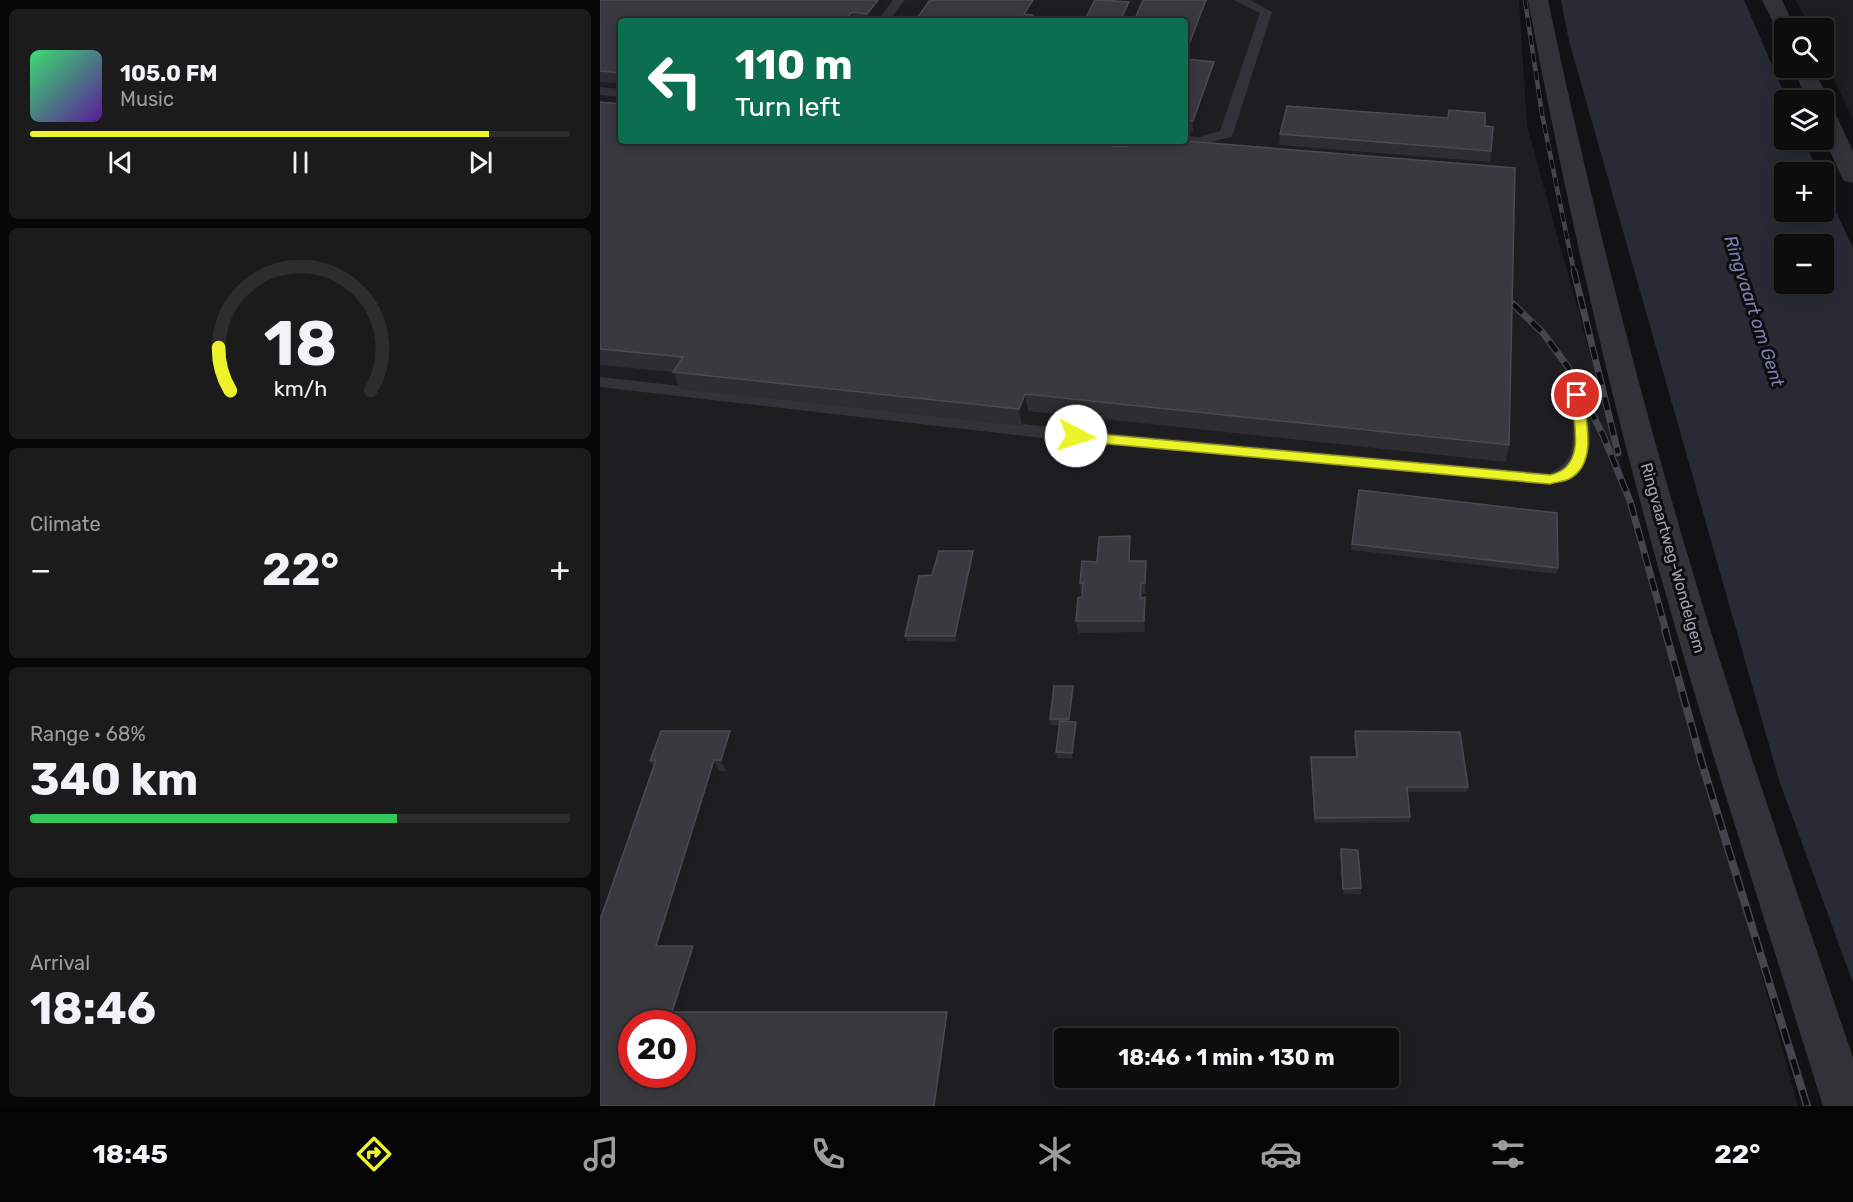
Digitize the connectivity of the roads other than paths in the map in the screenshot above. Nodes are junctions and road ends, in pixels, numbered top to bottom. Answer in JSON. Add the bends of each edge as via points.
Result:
{"nodes":[{"id":1,"x":899,"y":0,"type":"edge"},
{"id":2,"x":1240,"y":0,"type":"edge"},
{"id":3,"x":1538,"y":0,"type":"edge"},
{"id":4,"x":1772,"y":0,"type":"edge"},
{"id":5,"x":885,"y":18,"type":"edge"},
{"id":6,"x":1780,"y":18,"type":"edge"},
{"id":7,"x":600,"y":92,"type":"edge"},
{"id":8,"x":618,"y":93,"type":"edge"},
{"id":9,"x":1834,"y":135,"type":"edge"},
{"id":10,"x":1188,"y":140,"type":"edge"},
{"id":11,"x":1853,"y":176,"type":"edge"},
{"id":12,"x":600,"y":382,"type":"edge"},
{"id":13,"x":1577,"y":395,"type":"dead end"},
{"id":14,"x":1846,"y":1106,"type":"edge"}],
"edges":[{"from":1,"to":5,"type":"lane"},
{"from":2,"to":10,"type":"lane","via":[[1266,12],[1226,134]]},
{"from":3,"to":14,"type":"street","name":"Ringvaartweg-Wondelgem","via":[[1575,183],[1655,500]]},
{"from":4,"to":6,"type":"street"},
{"from":7,"to":8,"type":"lane"},
{"from":9,"to":11,"type":"street"},
{"from":12,"to":13,"type":"lane","via":[[1076,436],[1550,479],[1564,476],[1578,464],[1582,439]]}]}
